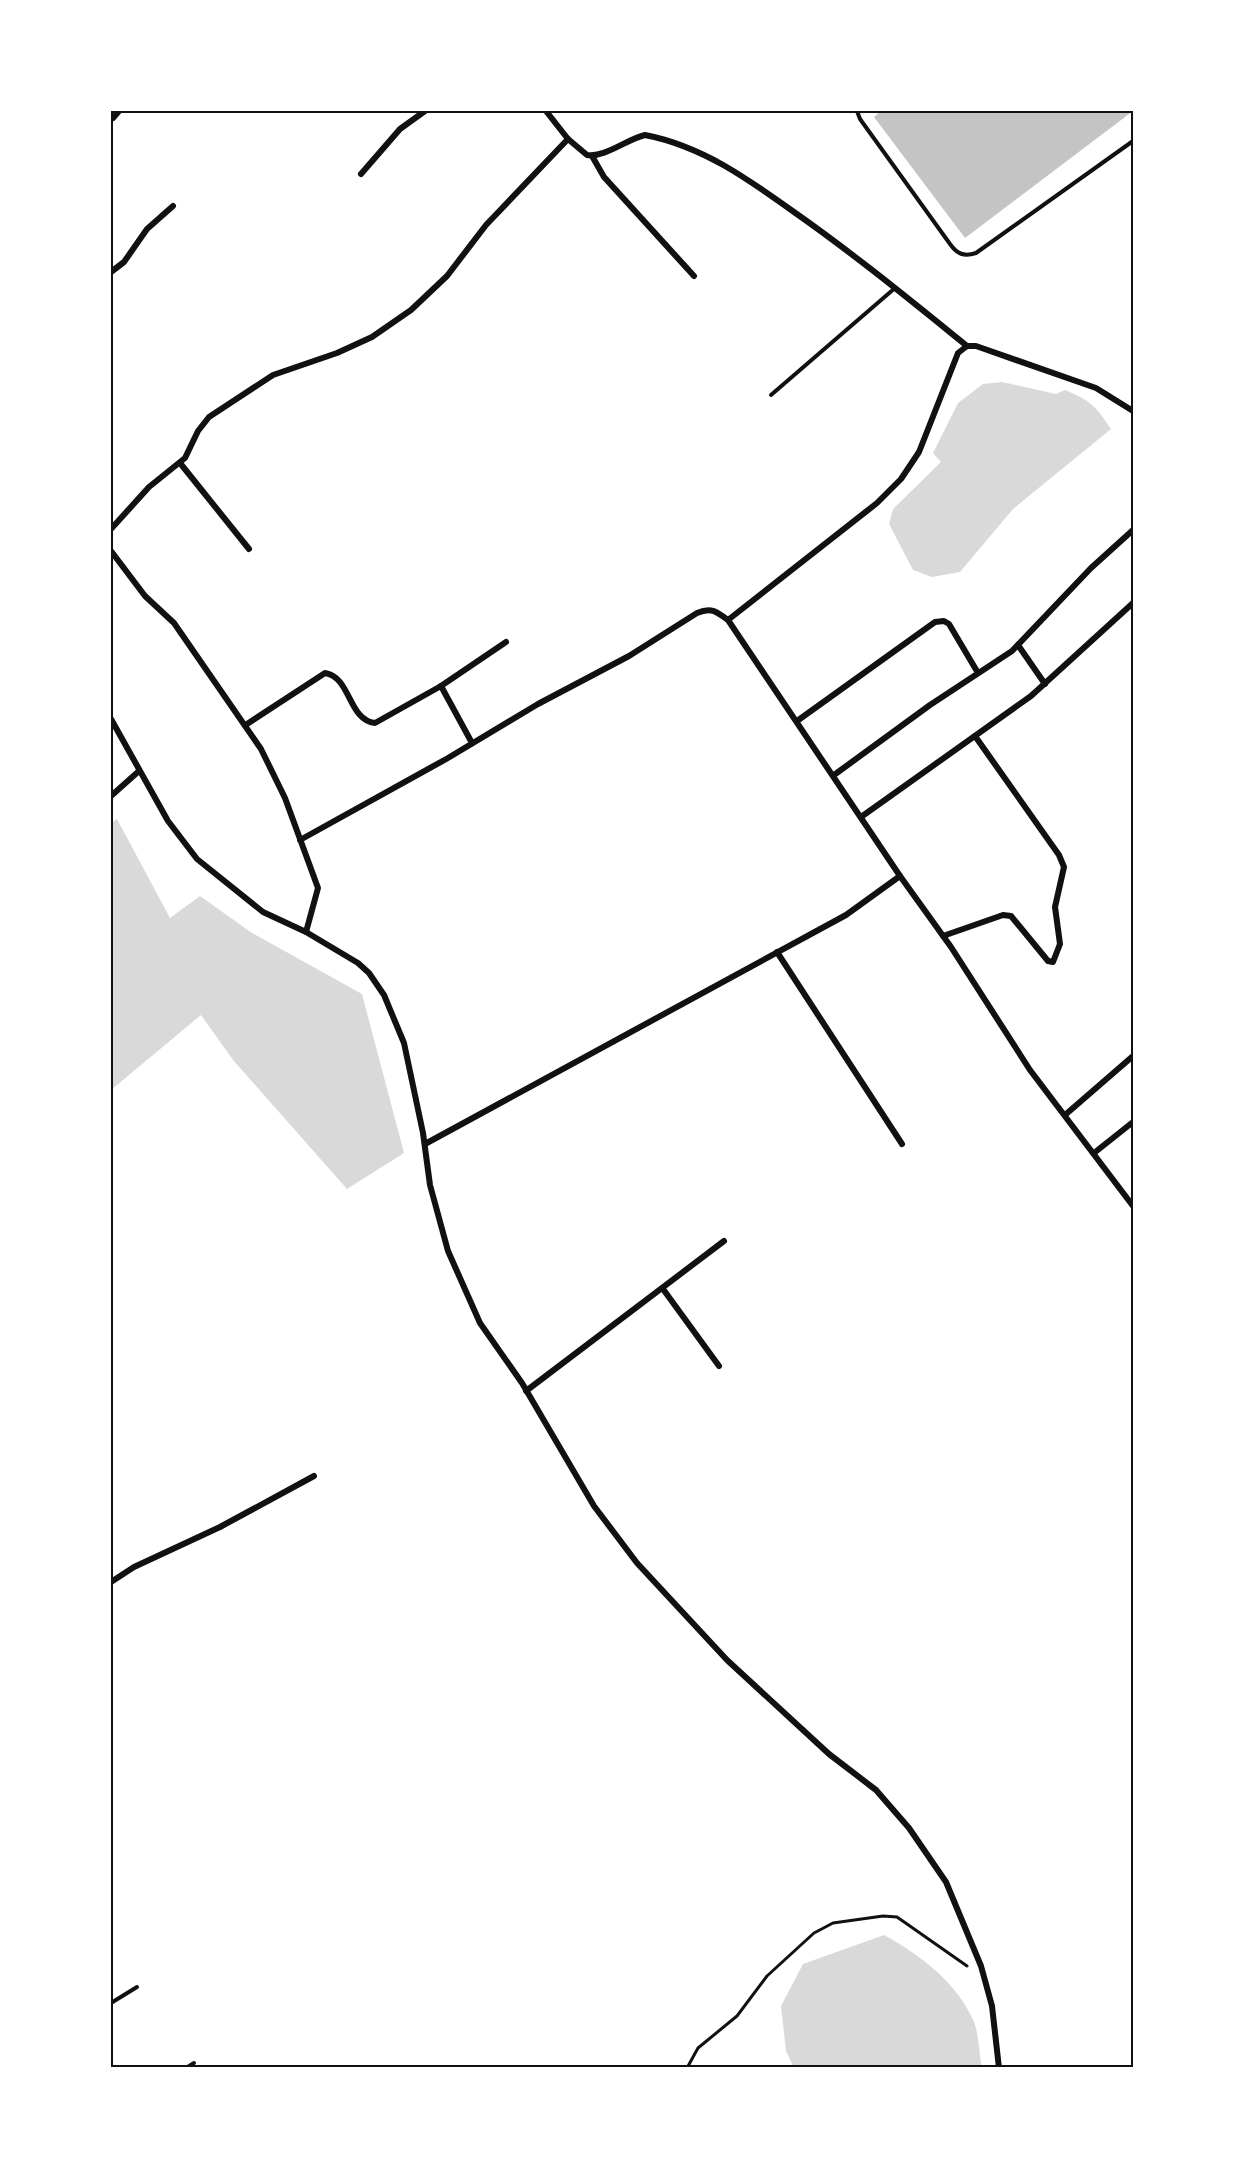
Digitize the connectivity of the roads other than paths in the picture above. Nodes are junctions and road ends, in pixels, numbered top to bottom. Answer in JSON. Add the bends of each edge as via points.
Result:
{"nodes":[{"id":1,"x":119,"y":111,"type":"edge"},
{"id":2,"x":425,"y":111,"type":"edge"},
{"id":3,"x":546,"y":111,"type":"edge"},
{"id":4,"x":857,"y":111,"type":"edge"},
{"id":5,"x":113,"y":118,"type":"dead end"},
{"id":6,"x":568,"y":139,"type":"junction"},
{"id":7,"x":1133,"y":141,"type":"edge"},
{"id":8,"x":592,"y":156,"type":"junction"},
{"id":9,"x":361,"y":174,"type":"dead end"},
{"id":10,"x":173,"y":206,"type":"dead end"},
{"id":11,"x":111,"y":272,"type":"edge"},
{"id":12,"x":694,"y":276,"type":"dead end"},
{"id":13,"x":895,"y":288,"type":"junction"},
{"id":14,"x":967,"y":346,"type":"junction"},
{"id":15,"x":771,"y":395,"type":"dead end"},
{"id":16,"x":1133,"y":411,"type":"edge"},
{"id":17,"x":180,"y":463,"type":"junction"},
{"id":18,"x":111,"y":529,"type":"edge"},
{"id":19,"x":1133,"y":530,"type":"edge"},
{"id":20,"x":249,"y":549,"type":"dead end"},
{"id":21,"x":111,"y":551,"type":"edge"},
{"id":22,"x":1133,"y":603,"type":"edge"},
{"id":23,"x":728,"y":620,"type":"junction"},
{"id":24,"x":506,"y":642,"type":"dead end"},
{"id":25,"x":1018,"y":645,"type":"junction"},
{"id":26,"x":978,"y":673,"type":"junction"},
{"id":27,"x":1045,"y":684,"type":"junction"},
{"id":28,"x":441,"y":686,"type":"junction"},
{"id":29,"x":111,"y":719,"type":"edge"},
{"id":30,"x":796,"y":720,"type":"junction"},
{"id":31,"x":247,"y":724,"type":"junction"},
{"id":32,"x":975,"y":736,"type":"junction"},
{"id":33,"x":472,"y":743,"type":"junction"},
{"id":34,"x":139,"y":771,"type":"junction"},
{"id":35,"x":834,"y":775,"type":"junction"},
{"id":36,"x":111,"y":796,"type":"edge"},
{"id":37,"x":861,"y":817,"type":"junction"},
{"id":38,"x":300,"y":840,"type":"junction"},
{"id":39,"x":900,"y":876,"type":"junction"},
{"id":40,"x":306,"y":932,"type":"junction"},
{"id":41,"x":943,"y":936,"type":"junction"},
{"id":42,"x":777,"y":952,"type":"junction"},
{"id":43,"x":1133,"y":1056,"type":"edge"},
{"id":44,"x":1065,"y":1115,"type":"junction"},
{"id":45,"x":1133,"y":1122,"type":"edge"},
{"id":46,"x":425,"y":1144,"type":"junction"},
{"id":47,"x":902,"y":1144,"type":"dead end"},
{"id":48,"x":1094,"y":1153,"type":"junction"},
{"id":49,"x":1133,"y":1206,"type":"edge"},
{"id":50,"x":724,"y":1240,"type":"dead end"},
{"id":51,"x":663,"y":1289,"type":"junction"},
{"id":52,"x":719,"y":1366,"type":"dead end"},
{"id":53,"x":526,"y":1391,"type":"junction"},
{"id":54,"x":314,"y":1476,"type":"dead end"},
{"id":55,"x":111,"y":1582,"type":"edge"},
{"id":56,"x":137,"y":1987,"type":"dead end"},
{"id":57,"x":111,"y":2003,"type":"edge"},
{"id":58,"x":194,"y":2063,"type":"dead end"},
{"id":59,"x":186,"y":2068,"type":"edge"},
{"id":60,"x":999,"y":2068,"type":"edge"}],
"edges":[{"from":1,"to":5,"type":"street"},
{"from":2,"to":9,"type":"street","via":[[400,129]]},
{"from":3,"to":6,"type":"street"},
{"from":4,"to":7,"type":"lane","via":[[950,244],[968,256]]},
{"from":6,"to":8,"type":"street","via":[[579,151]]},
{"from":6,"to":17,"type":"street","via":[[486,225],[447,276],[411,310],[363,341],[266,379],[209,417]]},
{"from":8,"to":12,"type":"street","via":[[604,177]]},
{"from":8,"to":13,"type":"street","via":[[645,135],[710,157],[749,179]]},
{"from":10,"to":11,"type":"street","via":[[147,229],[124,262]]},
{"from":13,"to":14,"type":"street"},
{"from":13,"to":15,"type":"lane"},
{"from":14,"to":16,"type":"street","via":[[1096,388]]},
{"from":14,"to":23,"type":"street","via":[[958,353],[919,452],[901,479],[877,503]]},
{"from":17,"to":18,"type":"street","via":[[149,487]]},
{"from":17,"to":20,"type":"street"},
{"from":19,"to":25,"type":"street"},
{"from":21,"to":31,"type":"street","via":[[145,596],[174,623]]},
{"from":22,"to":27,"type":"street"},
{"from":23,"to":30,"type":"street"},
{"from":23,"to":33,"type":"street","via":[[711,609],[697,613],[629,656]]},
{"from":24,"to":28,"type":"street"},
{"from":25,"to":26,"type":"street"},
{"from":25,"to":27,"type":"street"},
{"from":26,"to":30,"type":"street","via":[[949,624],[935,622]]},
{"from":26,"to":35,"type":"street"},
{"from":27,"to":32,"type":"street"},
{"from":28,"to":31,"type":"street","via":[[382,720],[369,722],[362,718],[339,679],[325,673]]},
{"from":28,"to":33,"type":"street"},
{"from":29,"to":34,"type":"street"},
{"from":30,"to":35,"type":"street"},
{"from":31,"to":38,"type":"street","via":[[285,798]]},
{"from":32,"to":37,"type":"street"},
{"from":32,"to":41,"type":"street","via":[[1062,861],[1055,917],[1059,945],[1053,962],[1048,961],[1016,920],[1004,915]]},
{"from":33,"to":38,"type":"street"},
{"from":34,"to":36,"type":"street"},
{"from":34,"to":40,"type":"street","via":[[168,820],[208,870],[263,912]]},
{"from":35,"to":37,"type":"street"},
{"from":37,"to":39,"type":"street"},
{"from":38,"to":40,"type":"street","via":[[318,888]]},
{"from":39,"to":41,"type":"street"},
{"from":39,"to":42,"type":"street","via":[[846,915]]},
{"from":40,"to":46,"type":"street","via":[[358,963],[384,995],[404,1043]]},
{"from":41,"to":44,"type":"street","via":[[1030,1070]]},
{"from":42,"to":46,"type":"street"},
{"from":42,"to":47,"type":"street"},
{"from":43,"to":44,"type":"street"},
{"from":44,"to":48,"type":"street"},
{"from":45,"to":48,"type":"street"},
{"from":46,"to":53,"type":"street","via":[[430,1185],[447,1251],[480,1323]]},
{"from":48,"to":49,"type":"street"},
{"from":50,"to":51,"type":"street"},
{"from":51,"to":52,"type":"street"},
{"from":51,"to":53,"type":"street"},
{"from":53,"to":60,"type":"street","via":[[594,1506],[637,1563],[727,1660],[829,1754],[876,1790],[900,1816],[946,1882],[985,1980]]},
{"from":54,"to":55,"type":"street"},
{"from":56,"to":57,"type":"lane"},
{"from":58,"to":59,"type":"lane"}]}
